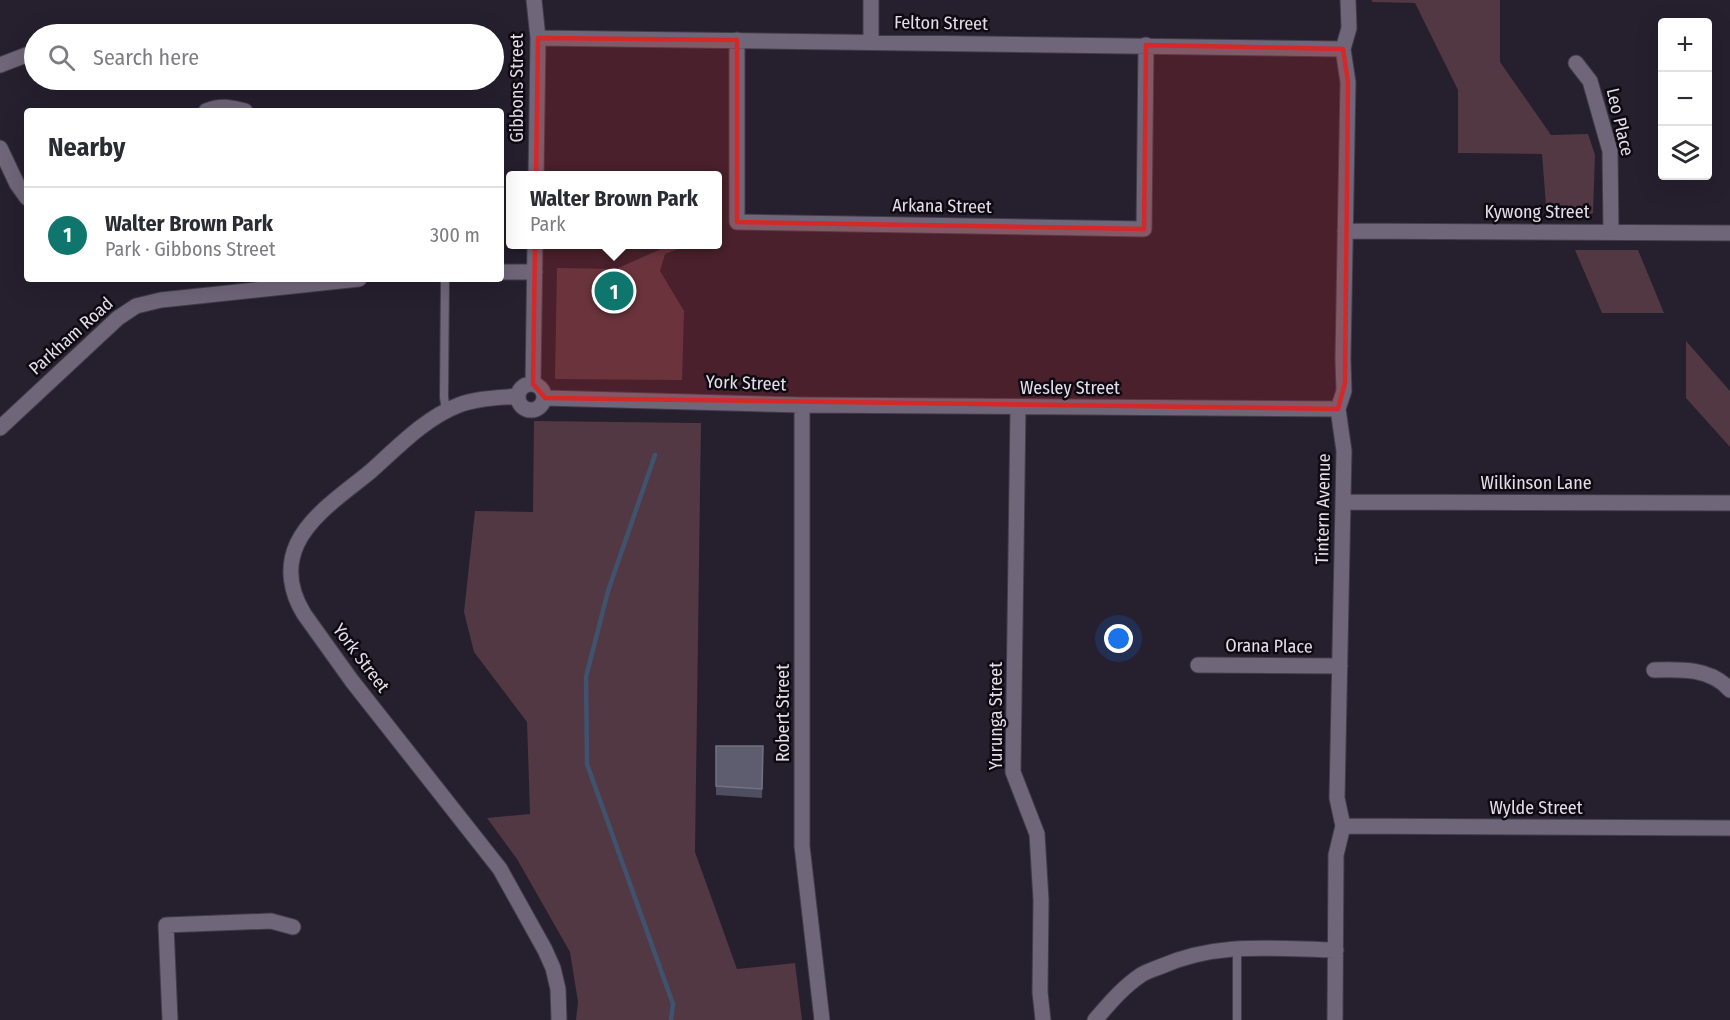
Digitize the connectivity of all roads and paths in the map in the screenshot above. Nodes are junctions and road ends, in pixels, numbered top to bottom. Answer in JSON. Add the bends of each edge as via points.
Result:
{"nodes":[{"id":1,"x":534,"y":0,"type":"edge"},
{"id":2,"x":871,"y":0,"type":"edge"},
{"id":3,"x":1348,"y":0,"type":"edge"},
{"id":4,"x":538,"y":38,"type":"junction"},
{"id":5,"x":737,"y":40,"type":"junction"},
{"id":6,"x":871,"y":42,"type":"junction"},
{"id":7,"x":1146,"y":45,"type":"junction"},
{"id":8,"x":1343,"y":49,"type":"junction"},
{"id":9,"x":24,"y":56,"type":"edge"},
{"id":10,"x":1576,"y":63,"type":"dead end"},
{"id":11,"x":0,"y":65,"type":"edge"},
{"id":12,"x":213,"y":108,"type":"edge"},
{"id":13,"x":230,"y":108,"type":"edge"},
{"id":14,"x":0,"y":148,"type":"edge"},
{"id":15,"x":536,"y":171,"type":"edge"},
{"id":16,"x":24,"y":194,"type":"edge"},
{"id":17,"x":1345,"y":231,"type":"junction"},
{"id":18,"x":1611,"y":232,"type":"junction"},
{"id":19,"x":1730,"y":233,"type":"edge"},
{"id":20,"x":535,"y":249,"type":"edge"},
{"id":21,"x":504,"y":272,"type":"edge"},
{"id":22,"x":535,"y":272,"type":"junction"},
{"id":23,"x":306,"y":282,"type":"edge"},
{"id":24,"x":445,"y":282,"type":"edge"},
{"id":25,"x":533,"y":384,"type":"junction"},
{"id":26,"x":518,"y":396,"type":"junction"},
{"id":27,"x":545,"y":398,"type":"junction"},
{"id":28,"x":802,"y":405,"type":"junction"},
{"id":29,"x":1018,"y":407,"type":"junction"},
{"id":30,"x":1338,"y":410,"type":"junction"},
{"id":31,"x":446,"y":411,"type":"junction"},
{"id":32,"x":0,"y":428,"type":"edge"},
{"id":33,"x":1343,"y":502,"type":"junction"},
{"id":34,"x":1730,"y":503,"type":"edge"},
{"id":35,"x":1198,"y":665,"type":"dead end"},
{"id":36,"x":1340,"y":666,"type":"junction"},
{"id":37,"x":1654,"y":670,"type":"dead end"},
{"id":38,"x":1730,"y":690,"type":"edge"},
{"id":39,"x":1343,"y":826,"type":"junction"},
{"id":40,"x":1730,"y":828,"type":"edge"},
{"id":41,"x":294,"y":927,"type":"dead end"},
{"id":42,"x":1237,"y":948,"type":"junction"},
{"id":43,"x":1336,"y":950,"type":"junction"},
{"id":44,"x":170,"y":1020,"type":"edge"},
{"id":45,"x":559,"y":1020,"type":"edge"},
{"id":46,"x":822,"y":1020,"type":"edge"},
{"id":47,"x":1043,"y":1020,"type":"edge"},
{"id":48,"x":1095,"y":1020,"type":"edge"},
{"id":49,"x":1237,"y":1020,"type":"edge"},
{"id":50,"x":1335,"y":1020,"type":"edge"}],
"edges":[{"from":1,"to":4,"type":"street","name":"Gibbons Street"},
{"from":2,"to":6,"type":"street"},
{"from":3,"to":8,"type":"street","name":"Tintern Avenue","via":[[1349,28]]},
{"from":4,"to":5,"type":"street","name":"Felton Street"},
{"from":4,"to":15,"type":"street","name":"Gibbons Street"},
{"from":5,"to":6,"type":"street","name":"Felton Street"},
{"from":5,"to":7,"type":"street","name":"Arkana Street","via":[[737,222],[1144,229]]},
{"from":6,"to":7,"type":"street","name":"Felton Street"},
{"from":7,"to":8,"type":"street","name":"Felton Street"},
{"from":8,"to":17,"type":"street","name":"Tintern Avenue","via":[[1348,82]]},
{"from":9,"to":11,"type":"street"},
{"from":10,"to":18,"type":"street","name":"Leo Place","via":[[1590,81],[1611,151]]},
{"from":12,"to":13,"type":"street"},
{"from":14,"to":16,"type":"street"},
{"from":17,"to":18,"type":"street","name":"Kywong Street"},
{"from":17,"to":30,"type":"street","name":"Tintern Avenue","via":[[1345,383]]},
{"from":18,"to":19,"type":"street","name":"Kywong Street"},
{"from":20,"to":22,"type":"street"},
{"from":21,"to":22,"type":"street"},
{"from":22,"to":25,"type":"street"},
{"from":23,"to":32,"type":"street","name":"Parkham Road","via":[[136,306],[118,318]]},
{"from":24,"to":31,"type":"lane"},
{"from":25,"to":26,"type":"street","via":[[525,385]]},
{"from":25,"to":27,"type":"street","via":[[542,389]]},
{"from":26,"to":27,"type":"street","via":[[519,404],[530,410],[538,408]]},
{"from":26,"to":31,"type":"street","name":"York Street","via":[[479,400]]},
{"from":27,"to":28,"type":"street","name":"York Street"},
{"from":28,"to":29,"type":"street","name":"Wesley Street"},
{"from":28,"to":46,"type":"street","name":"Robert Street","via":[[802,846]]},
{"from":29,"to":30,"type":"street","name":"Wesley Street"},
{"from":29,"to":47,"type":"street","name":"Yurunga Street","via":[[1013,772],[1037,834]]},
{"from":30,"to":33,"type":"street","name":"Tintern Avenue","via":[[1344,440]]},
{"from":31,"to":45,"type":"street","name":"York Street","via":[[314,520],[293,555],[291,582],[298,605],[332,652],[500,869],[553,968]]},
{"from":33,"to":34,"type":"street","name":"Wilkinson Lane"},
{"from":33,"to":36,"type":"street","name":"Tintern Avenue"},
{"from":35,"to":36,"type":"street","name":"Orana Place"},
{"from":36,"to":39,"type":"street","name":"Tintern Avenue","via":[[1337,798]]},
{"from":37,"to":38,"type":"street","via":[[1699,672]]},
{"from":39,"to":40,"type":"street","name":"Wylde Street"},
{"from":39,"to":43,"type":"street","name":"Tintern Avenue","via":[[1336,855]]},
{"from":41,"to":44,"type":"street","via":[[271,921],[166,925]]},
{"from":42,"to":43,"type":"street"},
{"from":42,"to":48,"type":"street","via":[[1206,951],[1142,974]]},
{"from":42,"to":49,"type":"lane"},
{"from":43,"to":50,"type":"street","name":"Tintern Avenue"}]}
